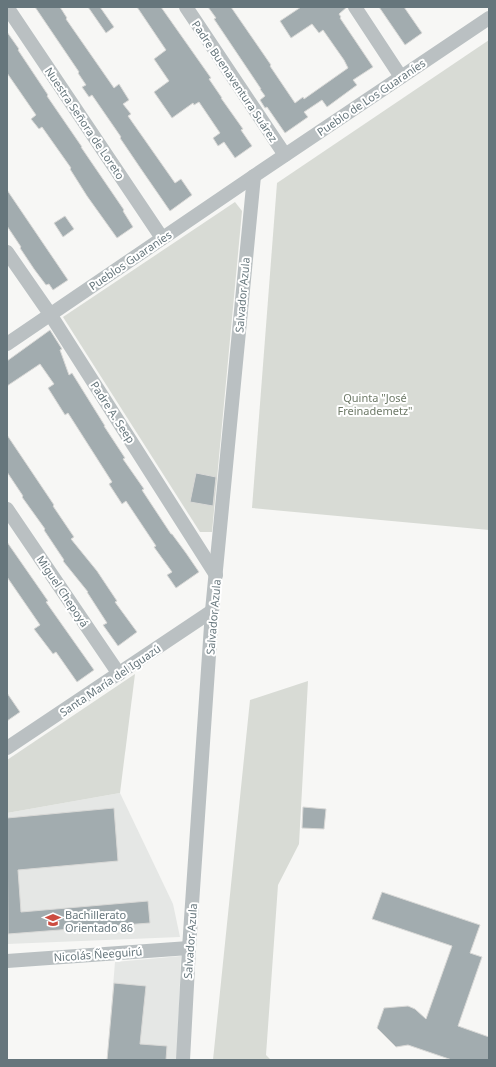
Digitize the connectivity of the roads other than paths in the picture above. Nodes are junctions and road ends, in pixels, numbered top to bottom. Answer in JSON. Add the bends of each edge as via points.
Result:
{"nodes":[{"id":1,"x":7,"y":7,"type":"edge"},
{"id":2,"x":186,"y":7,"type":"edge"},
{"id":3,"x":354,"y":7,"type":"edge"},
{"id":4,"x":489,"y":18,"type":"edge"},
{"id":5,"x":401,"y":77,"type":"junction"},
{"id":6,"x":285,"y":155,"type":"junction"},
{"id":7,"x":254,"y":176,"type":"junction"},
{"id":8,"x":162,"y":238,"type":"junction"},
{"id":9,"x":7,"y":252,"type":"edge"},
{"id":10,"x":50,"y":314,"type":"junction"},
{"id":11,"x":7,"y":344,"type":"edge"},
{"id":12,"x":7,"y":509,"type":"edge"},
{"id":13,"x":216,"y":575,"type":"junction"},
{"id":14,"x":212,"y":611,"type":"junction"},
{"id":15,"x":119,"y":674,"type":"junction"},
{"id":16,"x":7,"y":748,"type":"edge"},
{"id":17,"x":189,"y":948,"type":"junction"},
{"id":18,"x":7,"y":961,"type":"edge"},
{"id":19,"x":183,"y":1060,"type":"edge"}],
"edges":[{"from":1,"to":8,"type":"street","name":"Nuestra Señora de Loreto"},
{"from":2,"to":6,"type":"street","name":"Padre Buenaventura Suárez"},
{"from":3,"to":5,"type":"street"},
{"from":4,"to":5,"type":"street","name":"Pueblo de Los Guaraníes"},
{"from":5,"to":6,"type":"street","name":"Pueblo de Los Guaraníes"},
{"from":6,"to":7,"type":"street","name":"Pueblo de Los Guaraníes"},
{"from":7,"to":8,"type":"street","name":"Pueblos Guaraníes"},
{"from":7,"to":13,"type":"street","name":"Salvador Azula"},
{"from":8,"to":10,"type":"street","name":"Pueblos Guaraníes"},
{"from":9,"to":10,"type":"street","name":"Padre A. Seep"},
{"from":10,"to":11,"type":"street","name":"Pueblos Guaraníes"},
{"from":10,"to":13,"type":"street","name":"Padre A. Seep"},
{"from":12,"to":15,"type":"street","name":"Miguel Chepoyá"},
{"from":13,"to":14,"type":"street","name":"Salvador Azula"},
{"from":14,"to":15,"type":"street","name":"Santa María del Iguazú"},
{"from":14,"to":17,"type":"street","name":"Salvador Azula"},
{"from":15,"to":16,"type":"street","name":"Santa María del Iguazú"},
{"from":17,"to":18,"type":"street","name":"Nicolás Ñeeguirú"},
{"from":17,"to":19,"type":"street","name":"Salvador Azula"}]}
